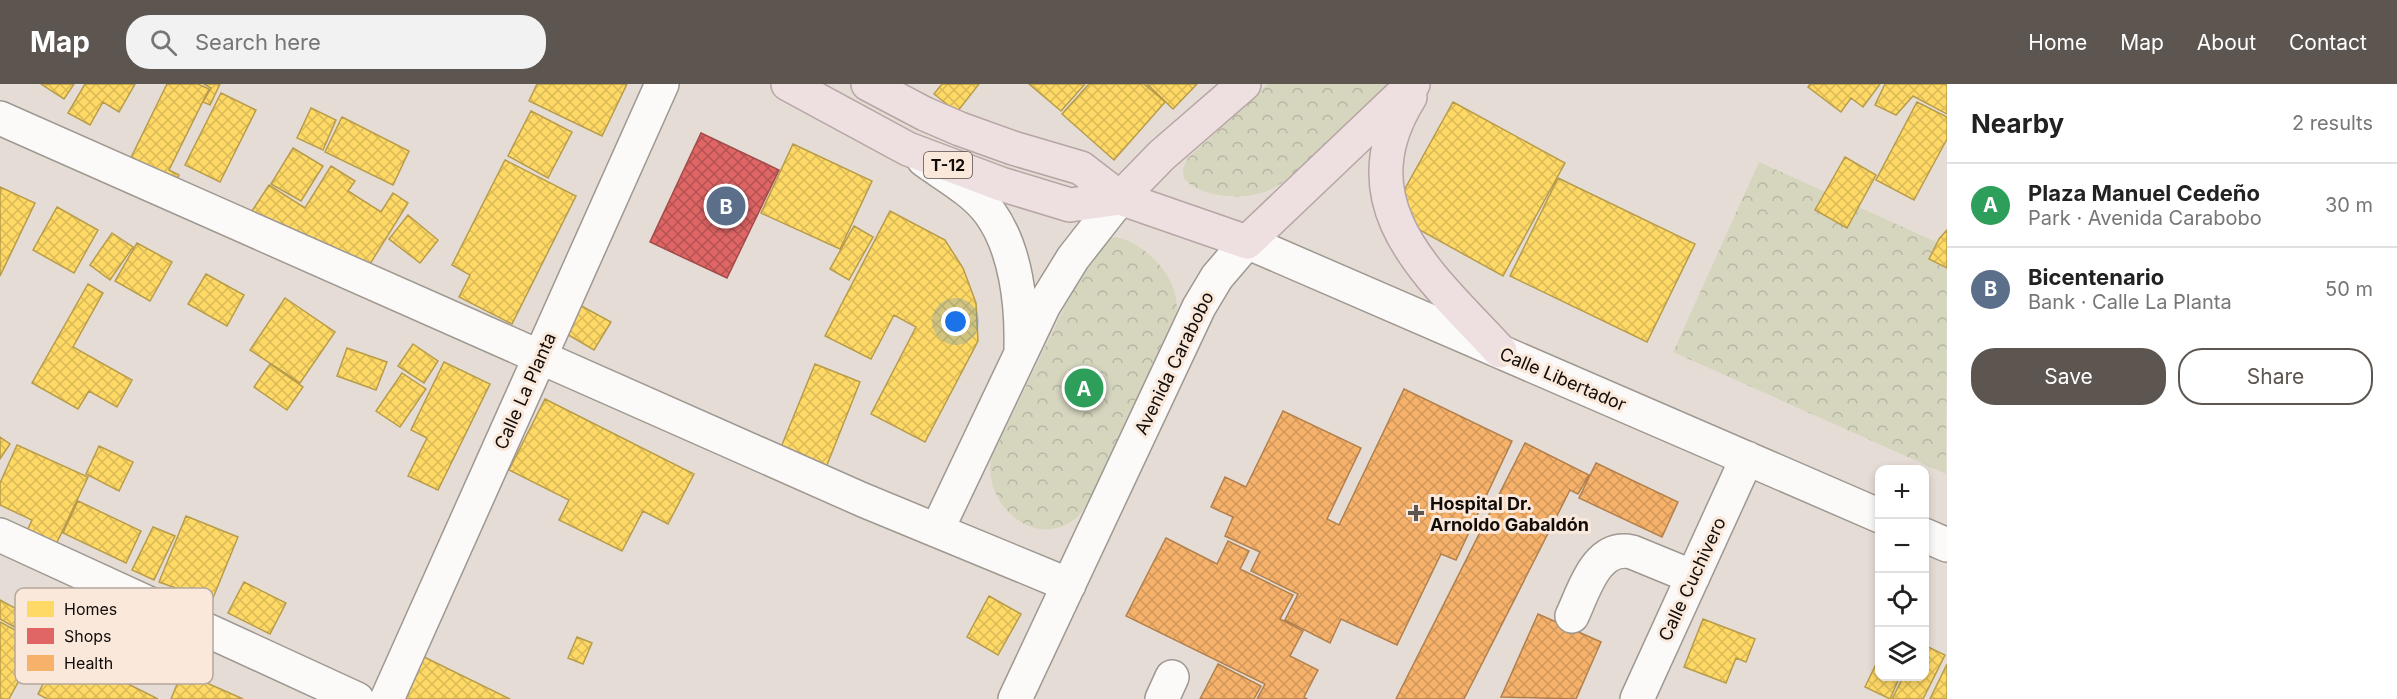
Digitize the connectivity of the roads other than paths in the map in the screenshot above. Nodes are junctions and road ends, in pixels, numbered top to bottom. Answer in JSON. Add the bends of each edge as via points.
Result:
{"nodes":[{"id":1,"x":662,"y":84,"type":"edge"},
{"id":2,"x":788,"y":84,"type":"edge"},
{"id":3,"x":868,"y":84,"type":"edge"},
{"id":4,"x":1244,"y":84,"type":"edge"},
{"id":5,"x":1413,"y":84,"type":"edge"},
{"id":6,"x":1418,"y":84,"type":"edge"},
{"id":7,"x":0,"y":118,"type":"edge"},
{"id":8,"x":908,"y":149,"type":"junction"},
{"id":9,"x":1120,"y":198,"type":"junction"},
{"id":10,"x":1247,"y":242,"type":"junction"},
{"id":11,"x":1500,"y":351,"type":"junction"},
{"id":12,"x":1021,"y":355,"type":"junction"},
{"id":13,"x":540,"y":357,"type":"junction"},
{"id":14,"x":1748,"y":458,"type":"junction"},
{"id":15,"x":1875,"y":514,"type":"edge"},
{"id":16,"x":937,"y":530,"type":"junction"},
{"id":17,"x":0,"y":535,"type":"edge"},
{"id":18,"x":1929,"y":537,"type":"edge"},
{"id":19,"x":1947,"y":545,"type":"edge"},
{"id":20,"x":1693,"y":577,"type":"junction"},
{"id":21,"x":1069,"y":585,"type":"junction"},
{"id":22,"x":115,"y":588,"type":"edge"},
{"id":23,"x":1572,"y":616,"type":"dead end"},
{"id":24,"x":213,"y":633,"type":"edge"},
{"id":25,"x":357,"y":699,"type":"edge"},
{"id":26,"x":387,"y":699,"type":"edge"},
{"id":27,"x":1015,"y":699,"type":"edge"},
{"id":28,"x":1637,"y":699,"type":"edge"}],
"edges":[{"from":1,"to":13,"type":"street","name":"Calle La Planta"},
{"from":2,"to":8,"type":"highway","number":"T-12"},
{"from":3,"to":9,"type":"highway","number":"T-12","via":[[960,129],[1081,168]]},
{"from":4,"to":9,"type":"highway","via":[[1162,155]]},
{"from":5,"to":10,"type":"highway","name":"Avenida Carabobo"},
{"from":6,"to":11,"type":"highway","via":[[1393,129],[1387,181],[1390,207],[1398,229],[1428,273]]},
{"from":7,"to":13,"type":"street"},
{"from":8,"to":9,"type":"highway","number":"T-12","via":[[1070,205]]},
{"from":8,"to":12,"type":"street","via":[[990,212],[1015,277],[1022,313]]},
{"from":9,"to":10,"type":"highway","number":"T-12"},
{"from":9,"to":12,"type":"street","via":[[1073,258],[1044,305]]},
{"from":10,"to":11,"type":"street","name":"Calle Libertador"},
{"from":10,"to":21,"type":"street","name":"Avenida Carabobo","via":[[1217,277],[1199,307]]},
{"from":11,"to":14,"type":"street","name":"Calle Libertador"},
{"from":12,"to":16,"type":"street"},
{"from":13,"to":16,"type":"street"},
{"from":13,"to":26,"type":"street","name":"Calle La Planta"},
{"from":14,"to":15,"type":"street","name":"Calle Libertador"},
{"from":14,"to":20,"type":"street","name":"Calle Cuchivero"},
{"from":16,"to":21,"type":"street"},
{"from":17,"to":22,"type":"street"},
{"from":18,"to":19,"type":"street"},
{"from":20,"to":23,"type":"street","via":[[1632,552],[1612,553],[1596,566]]},
{"from":20,"to":28,"type":"street","name":"Calle Cuchivero"},
{"from":21,"to":27,"type":"street","name":"Avenida Carabobo"},
{"from":24,"to":25,"type":"street"}]}
